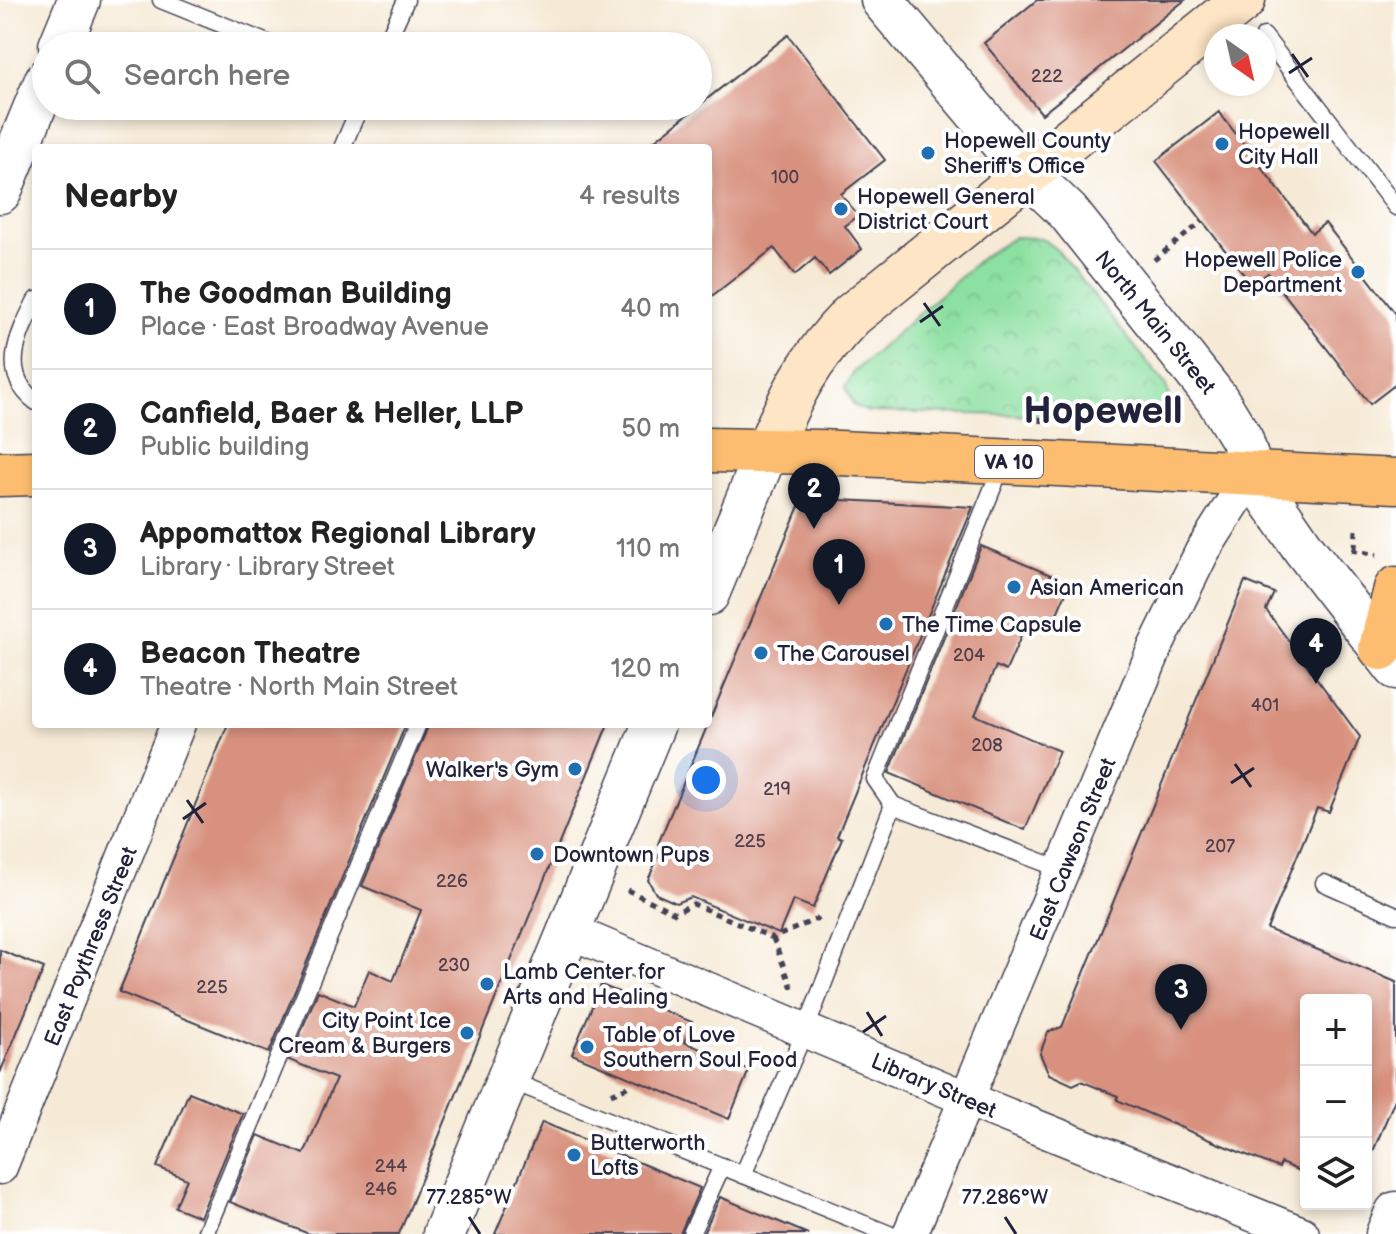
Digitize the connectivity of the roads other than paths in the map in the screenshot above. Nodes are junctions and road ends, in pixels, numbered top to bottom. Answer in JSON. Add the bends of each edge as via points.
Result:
{"nodes":[{"id":1,"x":79,"y":0,"type":"edge"},
{"id":2,"x":161,"y":0,"type":"edge"},
{"id":3,"x":406,"y":0,"type":"edge"},
{"id":4,"x":882,"y":0,"type":"edge"},
{"id":5,"x":1249,"y":16,"type":"edge"},
{"id":6,"x":66,"y":32,"type":"edge"},
{"id":7,"x":240,"y":32,"type":"edge"},
{"id":8,"x":391,"y":32,"type":"edge"},
{"id":9,"x":32,"y":112,"type":"edge"},
{"id":10,"x":354,"y":120,"type":"edge"},
{"id":11,"x":344,"y":144,"type":"edge"},
{"id":12,"x":1029,"y":175,"type":"junction"},
{"id":13,"x":3,"y":177,"type":"edge"},
{"id":14,"x":1396,"y":207,"type":"edge"},
{"id":15,"x":32,"y":308,"type":"edge"},
{"id":16,"x":32,"y":399,"type":"edge"},
{"id":17,"x":712,"y":450,"type":"edge"},
{"id":18,"x":767,"y":451,"type":"junction"},
{"id":19,"x":1004,"y":462,"type":"junction"},
{"id":20,"x":32,"y":473,"type":"edge"},
{"id":21,"x":1252,"y":473,"type":"junction"},
{"id":22,"x":0,"y":474,"type":"edge"},
{"id":23,"x":1396,"y":481,"type":"edge"},
{"id":24,"x":712,"y":584,"type":"edge"},
{"id":25,"x":1396,"y":589,"type":"edge"},
{"id":26,"x":1388,"y":658,"type":"edge"},
{"id":27,"x":176,"y":728,"type":"edge"},
{"id":28,"x":416,"y":728,"type":"edge"},
{"id":29,"x":652,"y":728,"type":"edge"},
{"id":30,"x":893,"y":805,"type":"junction"},
{"id":31,"x":1063,"y":870,"type":"junction"},
{"id":32,"x":1324,"y":883,"type":"dead end"},
{"id":33,"x":1396,"y":915,"type":"edge"},
{"id":34,"x":569,"y":931,"type":"junction"},
{"id":35,"x":805,"y":1031,"type":"junction"},
{"id":36,"x":508,"y":1079,"type":"junction"},
{"id":37,"x":968,"y":1099,"type":"junction"},
{"id":38,"x":722,"y":1166,"type":"junction"},
{"id":39,"x":0,"y":1167,"type":"edge"},
{"id":40,"x":743,"y":1175,"type":"junction"},
{"id":41,"x":1396,"y":1213,"type":"edge"},
{"id":42,"x":205,"y":1234,"type":"edge"},
{"id":43,"x":444,"y":1234,"type":"edge"},
{"id":44,"x":691,"y":1234,"type":"edge"},
{"id":45,"x":889,"y":1234,"type":"edge"},
{"id":46,"x":910,"y":1234,"type":"edge"},
{"id":47,"x":1302,"y":1234,"type":"edge"},
{"id":48,"x":1387,"y":1234,"type":"edge"}],
"edges":[{"from":1,"to":6,"type":"street"},
{"from":2,"to":7,"type":"lane"},
{"from":3,"to":8,"type":"lane"},
{"from":4,"to":12,"type":"street","name":"North Main Street"},
{"from":5,"to":12,"type":"main road"},
{"from":5,"to":14,"type":"lane"},
{"from":9,"to":13,"type":"street"},
{"from":10,"to":11,"type":"lane"},
{"from":12,"to":18,"type":"main road","via":[[852,315],[821,347],[796,385]]},
{"from":12,"to":21,"type":"street","name":"North Main Street","via":[[1068,212],[1217,399],[1242,440]]},
{"from":15,"to":16,"type":"lane","via":[[5,359],[8,376]]},
{"from":17,"to":18,"type":"highway","number":"VA 10"},
{"from":18,"to":19,"type":"highway","number":"VA 10"},
{"from":18,"to":24,"type":"street"},
{"from":19,"to":21,"type":"highway","number":"VA 10"},
{"from":19,"to":30,"type":"lane","via":[[875,779]]},
{"from":20,"to":22,"type":"highway"},
{"from":21,"to":23,"type":"highway","number":"VA 10"},
{"from":21,"to":26,"type":"street","name":"North Main Street"},
{"from":21,"to":31,"type":"street","name":"East Cawson Street","via":[[1202,552],[1155,648]]},
{"from":25,"to":26,"type":"highway"},
{"from":27,"to":39,"type":"street","name":"East Poythress Street"},
{"from":28,"to":42,"type":"lane"},
{"from":29,"to":34,"type":"street"},
{"from":30,"to":31,"type":"lane"},
{"from":30,"to":35,"type":"lane"},
{"from":31,"to":37,"type":"street","name":"East Cawson Street"},
{"from":32,"to":33,"type":"lane"},
{"from":34,"to":35,"type":"street","name":"Library Street"},
{"from":34,"to":36,"type":"street"},
{"from":35,"to":37,"type":"street","name":"Library Street"},
{"from":35,"to":40,"type":"lane"},
{"from":36,"to":38,"type":"lane"},
{"from":36,"to":43,"type":"street"},
{"from":37,"to":46,"type":"street","name":"East Cawson Street"},
{"from":37,"to":47,"type":"street","name":"Library Street"},
{"from":38,"to":40,"type":"lane"},
{"from":38,"to":44,"type":"lane"},
{"from":40,"to":45,"type":"lane"},
{"from":41,"to":48,"type":"street"}]}
